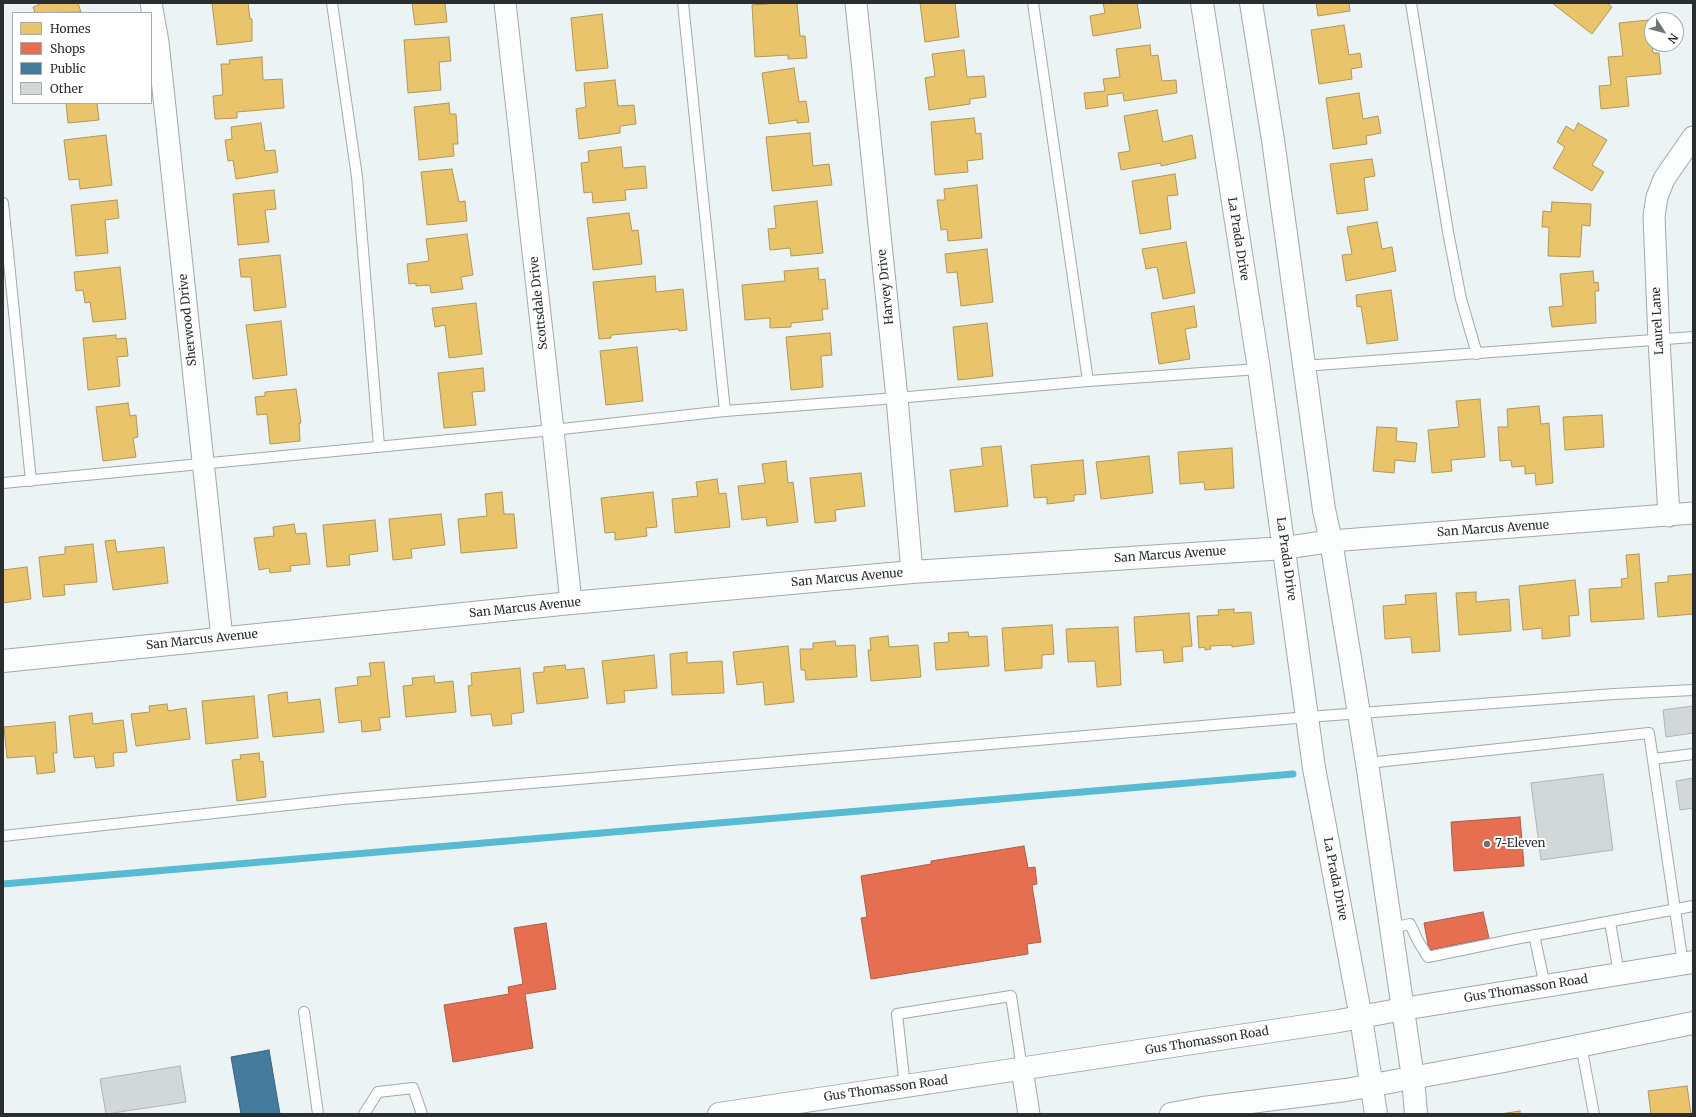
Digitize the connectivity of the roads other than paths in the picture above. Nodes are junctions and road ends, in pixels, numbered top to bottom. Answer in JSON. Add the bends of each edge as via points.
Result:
{"nodes":[{"id":1,"x":151,"y":3,"type":"edge"},
{"id":2,"x":332,"y":3,"type":"edge"},
{"id":3,"x":505,"y":3,"type":"edge"},
{"id":4,"x":683,"y":3,"type":"edge"},
{"id":5,"x":856,"y":3,"type":"edge"},
{"id":6,"x":1034,"y":3,"type":"edge"},
{"id":7,"x":1202,"y":3,"type":"edge"},
{"id":8,"x":1252,"y":3,"type":"edge"},
{"id":9,"x":1411,"y":3,"type":"edge"},
{"id":10,"x":1693,"y":137,"type":"edge"},
{"id":11,"x":3,"y":202,"type":"edge"},
{"id":12,"x":1693,"y":337,"type":"edge"},
{"id":13,"x":1659,"y":340,"type":"junction"},
{"id":14,"x":1477,"y":354,"type":"junction"},
{"id":15,"x":1304,"y":366,"type":"junction"},
{"id":16,"x":1259,"y":370,"type":"junction"},
{"id":17,"x":1088,"y":381,"type":"junction"},
{"id":18,"x":898,"y":398,"type":"junction"},
{"id":19,"x":725,"y":411,"type":"junction"},
{"id":20,"x":553,"y":430,"type":"junction"},
{"id":21,"x":379,"y":446,"type":"junction"},
{"id":22,"x":204,"y":463,"type":"junction"},
{"id":23,"x":31,"y":481,"type":"junction"},
{"id":24,"x":3,"y":483,"type":"edge"},
{"id":25,"x":1693,"y":513,"type":"edge"},
{"id":26,"x":1669,"y":516,"type":"junction"},
{"id":27,"x":1331,"y":541,"type":"junction"},
{"id":28,"x":1285,"y":548,"type":"junction"},
{"id":29,"x":912,"y":572,"type":"junction"},
{"id":30,"x":570,"y":604,"type":"junction"},
{"id":31,"x":222,"y":638,"type":"junction"},
{"id":32,"x":3,"y":661,"type":"edge"},
{"id":33,"x":1693,"y":690,"type":"edge"},
{"id":34,"x":1359,"y":713,"type":"junction"},
{"id":35,"x":1308,"y":717,"type":"junction"},
{"id":36,"x":1693,"y":754,"type":"edge"},
{"id":37,"x":1653,"y":759,"type":"junction"},
{"id":38,"x":1367,"y":763,"type":"junction"},
{"id":39,"x":3,"y":836,"type":"edge"},
{"id":40,"x":1693,"y":906,"type":"edge"},
{"id":41,"x":1675,"y":910,"type":"junction"},
{"id":42,"x":1610,"y":922,"type":"junction"},
{"id":43,"x":1391,"y":928,"type":"junction"},
{"id":44,"x":1534,"y":936,"type":"junction"},
{"id":45,"x":1688,"y":963,"type":"edge"},
{"id":46,"x":1618,"y":974,"type":"junction"},
{"id":47,"x":1545,"y":986,"type":"junction"},
{"id":48,"x":1403,"y":1009,"type":"junction"},
{"id":49,"x":304,"y":1012,"type":"dead end"},
{"id":50,"x":1361,"y":1018,"type":"junction"},
{"id":51,"x":1693,"y":1023,"type":"edge"},
{"id":52,"x":1581,"y":1045,"type":"junction"},
{"id":53,"x":1022,"y":1069,"type":"junction"},
{"id":54,"x":1413,"y":1078,"type":"junction"},
{"id":55,"x":1372,"y":1084,"type":"junction"},
{"id":56,"x":905,"y":1087,"type":"junction"},
{"id":57,"x":1203,"y":1111,"type":"edge"},
{"id":58,"x":318,"y":1114,"type":"edge"},
{"id":59,"x":364,"y":1114,"type":"edge"},
{"id":60,"x":422,"y":1114,"type":"edge"},
{"id":61,"x":719,"y":1114,"type":"edge"},
{"id":62,"x":1029,"y":1114,"type":"edge"},
{"id":63,"x":1171,"y":1114,"type":"edge"},
{"id":64,"x":1376,"y":1114,"type":"edge"},
{"id":65,"x":1416,"y":1114,"type":"edge"},
{"id":66,"x":1594,"y":1114,"type":"edge"}],
"edges":[{"from":1,"to":22,"type":"street","name":"Sherwood Drive","via":[[158,42]]},
{"from":2,"to":21,"type":"lane","via":[[357,177]]},
{"from":3,"to":20,"type":"street","name":"Scottsdale Drive"},
{"from":4,"to":19,"type":"lane"},
{"from":5,"to":18,"type":"street","name":"Harvey Drive"},
{"from":6,"to":17,"type":"lane"},
{"from":7,"to":16,"type":"main road","name":"La Prada Drive"},
{"from":8,"to":15,"type":"main road"},
{"from":9,"to":14,"type":"lane","via":[[1461,299]]},
{"from":10,"to":13,"type":"street","name":"Laurel Lane","via":[[1664,179],[1657,197],[1654,216]]},
{"from":11,"to":23,"type":"lane"},
{"from":12,"to":13,"type":"lane"},
{"from":13,"to":14,"type":"lane"},
{"from":13,"to":26,"type":"street","name":"Laurel Lane"},
{"from":14,"to":15,"type":"lane"},
{"from":15,"to":27,"type":"main road","via":[[1324,510]]},
{"from":16,"to":17,"type":"lane"},
{"from":16,"to":28,"type":"main road","name":"La Prada Drive"},
{"from":17,"to":18,"type":"lane"},
{"from":18,"to":19,"type":"lane"},
{"from":18,"to":29,"type":"street","name":"Harvey Drive"},
{"from":19,"to":20,"type":"lane"},
{"from":20,"to":21,"type":"lane"},
{"from":20,"to":30,"type":"street","name":"Scottsdale Drive"},
{"from":21,"to":22,"type":"lane"},
{"from":22,"to":23,"type":"lane"},
{"from":22,"to":31,"type":"street","name":"Sherwood Drive"},
{"from":23,"to":24,"type":"lane"},
{"from":25,"to":26,"type":"street","name":"San Marcus Avenue"},
{"from":26,"to":27,"type":"street","name":"San Marcus Avenue"},
{"from":27,"to":28,"type":"main road","name":"San Marcus Avenue"},
{"from":27,"to":34,"type":"main road"},
{"from":28,"to":29,"type":"main road","name":"San Marcus Avenue"},
{"from":28,"to":35,"type":"main road","name":"La Prada Drive"},
{"from":29,"to":30,"type":"main road","name":"San Marcus Avenue"},
{"from":30,"to":31,"type":"main road","name":"San Marcus Avenue"},
{"from":31,"to":32,"type":"main road","name":"San Marcus Avenue"},
{"from":33,"to":34,"type":"lane"},
{"from":34,"to":35,"type":"lane"},
{"from":34,"to":38,"type":"main road"},
{"from":35,"to":39,"type":"lane","via":[[343,799]]},
{"from":35,"to":50,"type":"main road","name":"La Prada Drive","via":[[1314,768]]},
{"from":36,"to":37,"type":"lane"},
{"from":37,"to":38,"type":"lane","via":[[1649,733]]},
{"from":37,"to":41,"type":"lane"},
{"from":38,"to":43,"type":"main road"},
{"from":40,"to":41,"type":"lane"},
{"from":41,"to":42,"type":"lane"},
{"from":41,"to":45,"type":"lane"},
{"from":42,"to":44,"type":"lane"},
{"from":42,"to":46,"type":"lane"},
{"from":43,"to":44,"type":"lane","via":[[1410,924],[1428,957]]},
{"from":43,"to":48,"type":"main road"},
{"from":44,"to":47,"type":"lane"},
{"from":45,"to":46,"type":"main road","name":"Gus Thomasson Road"},
{"from":46,"to":47,"type":"main road","name":"Gus Thomasson Road"},
{"from":47,"to":48,"type":"main road","name":"Gus Thomasson Road"},
{"from":48,"to":50,"type":"main road","name":"Gus Thomasson Road"},
{"from":48,"to":54,"type":"main road"},
{"from":49,"to":58,"type":"lane"},
{"from":50,"to":53,"type":"main road","name":"Gus Thomasson Road"},
{"from":50,"to":55,"type":"main road","name":"La Prada Drive"},
{"from":51,"to":52,"type":"main road"},
{"from":52,"to":54,"type":"main road"},
{"from":52,"to":66,"type":"lane"},
{"from":53,"to":56,"type":"main road","name":"Gus Thomasson Road"},
{"from":53,"to":56,"type":"lane","via":[[1012,996],[897,1014]]},
{"from":53,"to":62,"type":"street"},
{"from":54,"to":55,"type":"main road"},
{"from":54,"to":65,"type":"main road"},
{"from":55,"to":57,"type":"main road"},
{"from":55,"to":64,"type":"main road","name":"La Prada Drive"},
{"from":56,"to":61,"type":"main road","name":"Gus Thomasson Road"},
{"from":57,"to":63,"type":"main road"},
{"from":59,"to":60,"type":"lane","via":[[378,1092],[414,1088]]}]}
